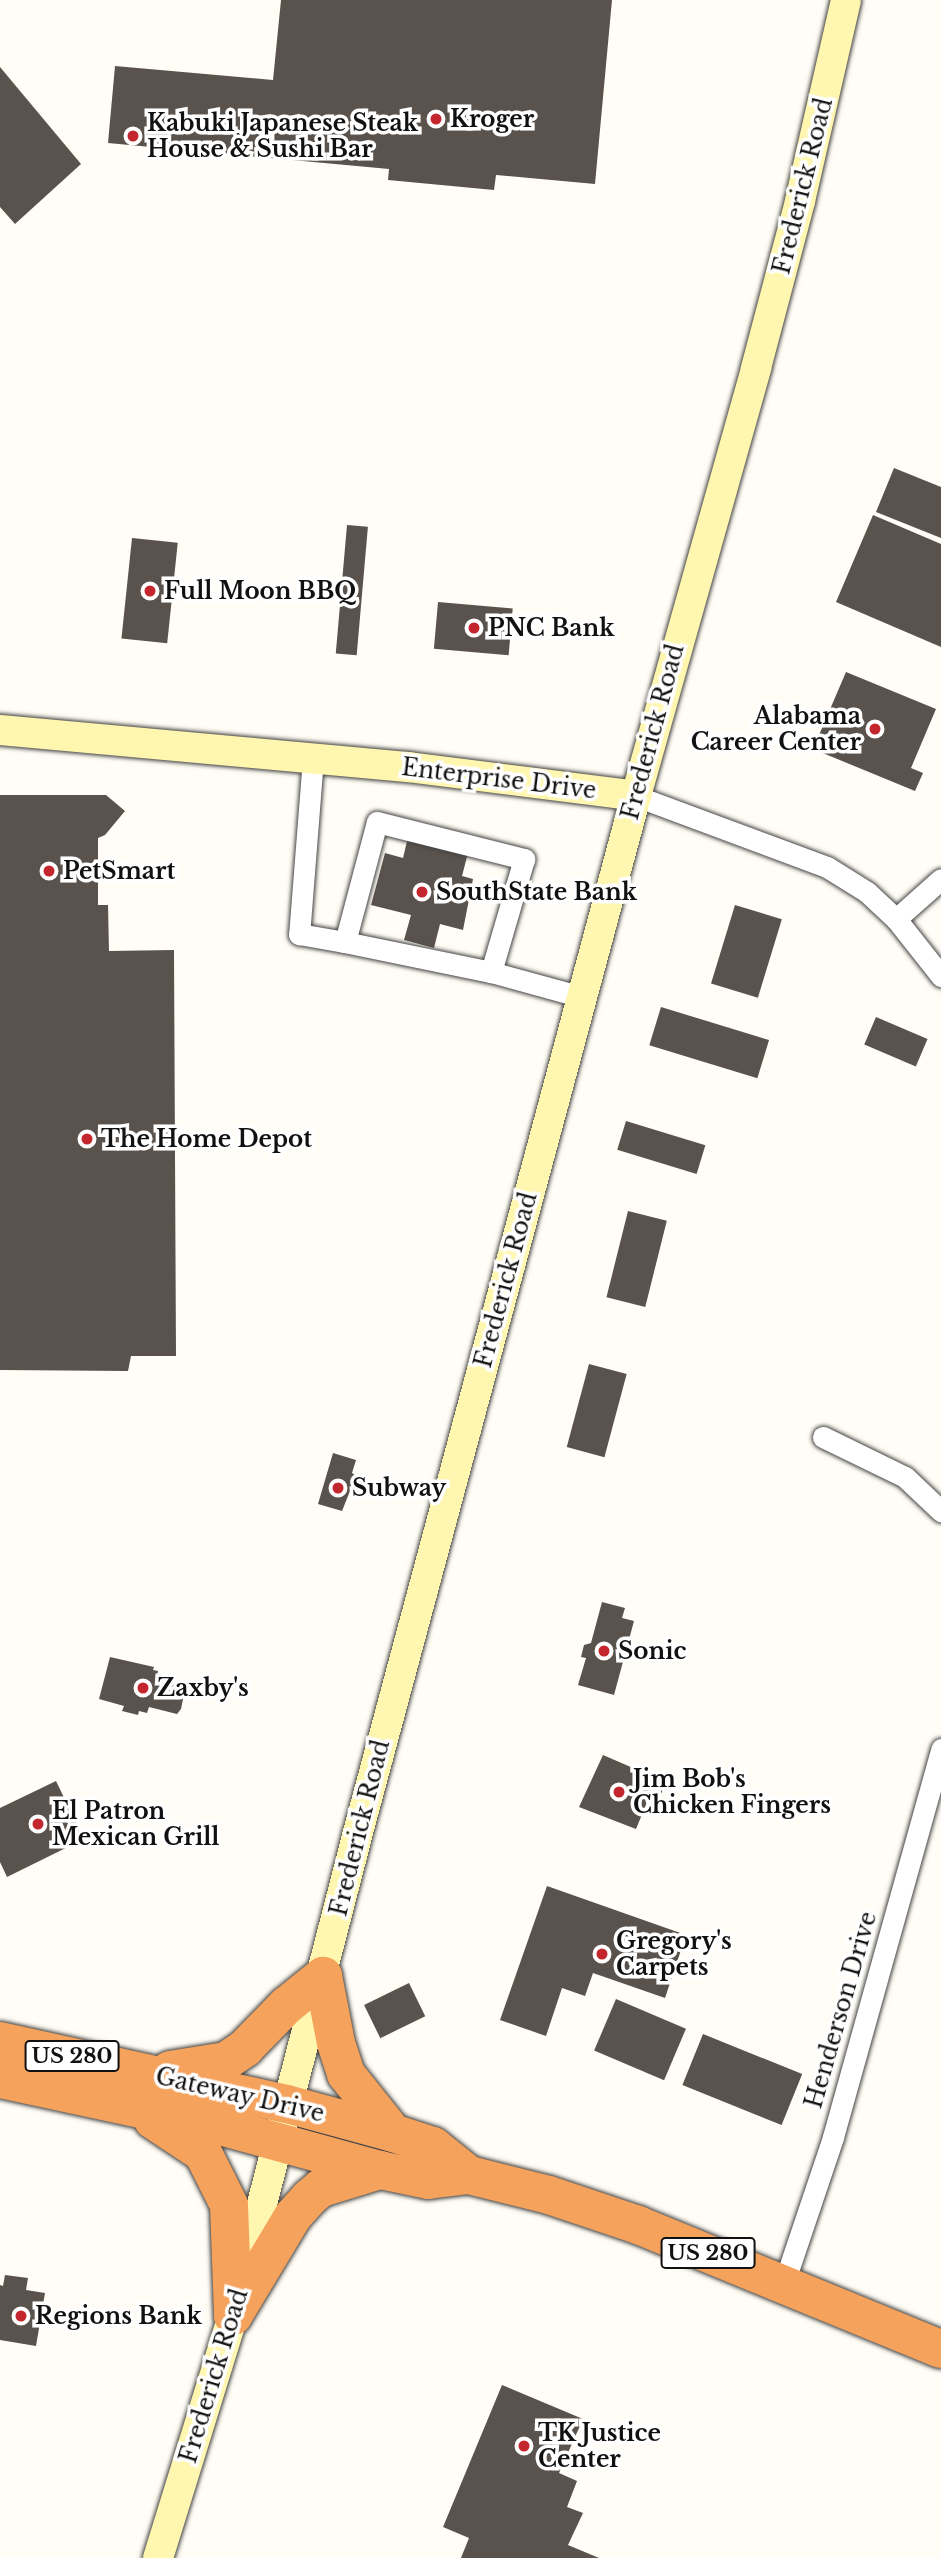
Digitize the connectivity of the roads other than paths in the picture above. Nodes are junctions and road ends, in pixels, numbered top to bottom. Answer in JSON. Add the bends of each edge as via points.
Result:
{"nodes":[{"id":1,"x":846,"y":0,"type":"edge"},
{"id":2,"x":0,"y":730,"type":"edge"},
{"id":3,"x":313,"y":758,"type":"junction"},
{"id":4,"x":636,"y":796,"type":"junction"},
{"id":5,"x":941,"y":879,"type":"edge"},
{"id":6,"x":896,"y":919,"type":"junction"},
{"id":7,"x":345,"y":942,"type":"junction"},
{"id":8,"x":491,"y":972,"type":"junction"},
{"id":9,"x":941,"y":976,"type":"edge"},
{"id":10,"x":582,"y":997,"type":"junction"},
{"id":11,"x":823,"y":1437,"type":"dead end"},
{"id":12,"x":941,"y":1511,"type":"edge"},
{"id":13,"x":941,"y":1749,"type":"edge"},
{"id":14,"x":323,"y":1976,"type":"junction"},
{"id":15,"x":0,"y":2041,"type":"edge"},
{"id":16,"x":0,"y":2080,"type":"edge"},
{"id":17,"x":136,"y":2088,"type":"junction"},
{"id":18,"x":288,"y":2104,"type":"junction"},
{"id":19,"x":393,"y":2133,"type":"junction"},
{"id":20,"x":278,"y":2142,"type":"junction"},
{"id":21,"x":380,"y":2170,"type":"junction"},
{"id":22,"x":469,"y":2175,"type":"junction"},
{"id":23,"x":784,"y":2283,"type":"junction"},
{"id":24,"x":233,"y":2316,"type":"junction"},
{"id":25,"x":941,"y":2350,"type":"edge"},
{"id":26,"x":158,"y":2558,"type":"edge"}],
"edges":[{"from":1,"to":4,"type":"main road","name":"Frederick Road","via":[[759,359]]},
{"from":2,"to":3,"type":"main road","name":"Enterprise Drive"},
{"from":3,"to":4,"type":"main road","name":"Enterprise Drive"},
{"from":3,"to":7,"type":"street","via":[[299,934]]},
{"from":4,"to":6,"type":"street","name":"Enterprise Drive","via":[[827,867],[867,892]]},
{"from":4,"to":10,"type":"main road","name":"Frederick Road"},
{"from":5,"to":6,"type":"street"},
{"from":6,"to":9,"type":"street","name":"Enterprise Drive"},
{"from":7,"to":8,"type":"street"},
{"from":7,"to":8,"type":"street","via":[[377,822],[524,859]]},
{"from":8,"to":10,"type":"street"},
{"from":10,"to":14,"type":"main road","name":"Frederick Road"},
{"from":11,"to":12,"type":"street","via":[[905,1477]]},
{"from":13,"to":23,"type":"street","name":"Henderson Drive","via":[[833,2137]]},
{"from":14,"to":17,"type":"highway","via":[[226,2061]]},
{"from":14,"to":18,"type":"main road","name":"Frederick Road"},
{"from":14,"to":19,"type":"highway","via":[[335,2043],[346,2074]]},
{"from":15,"to":17,"type":"highway","name":"Gateway Drive","number":"US 280"},
{"from":16,"to":17,"type":"highway","name":"Gateway Drive","number":"US 280"},
{"from":17,"to":18,"type":"highway","name":"Gateway Drive","number":"US 280"},
{"from":17,"to":20,"type":"highway","name":"Gateway Drive","number":"US 280"},
{"from":17,"to":24,"type":"highway","via":[[203,2153],[229,2204]]},
{"from":18,"to":19,"type":"highway","name":"Gateway Drive","number":"US 280"},
{"from":18,"to":20,"type":"main road","name":"Frederick Road"},
{"from":19,"to":22,"type":"highway","name":"Gateway Drive","number":"US 280","via":[[433,2146]]},
{"from":20,"to":21,"type":"highway","name":"Gateway Drive","number":"US 280"},
{"from":20,"to":24,"type":"main road","name":"Frederick Road"},
{"from":21,"to":22,"type":"highway","name":"Gateway Drive","number":"US 280","via":[[428,2180]]},
{"from":21,"to":24,"type":"highway","via":[[321,2188],[309,2198],[293,2216]]},
{"from":22,"to":23,"type":"highway","name":"Gateway Drive","number":"US 280","via":[[549,2195],[638,2225]]},
{"from":23,"to":25,"type":"highway","name":"Gateway Drive","number":"US 280"},
{"from":24,"to":26,"type":"main road","name":"Frederick Road"}]}
